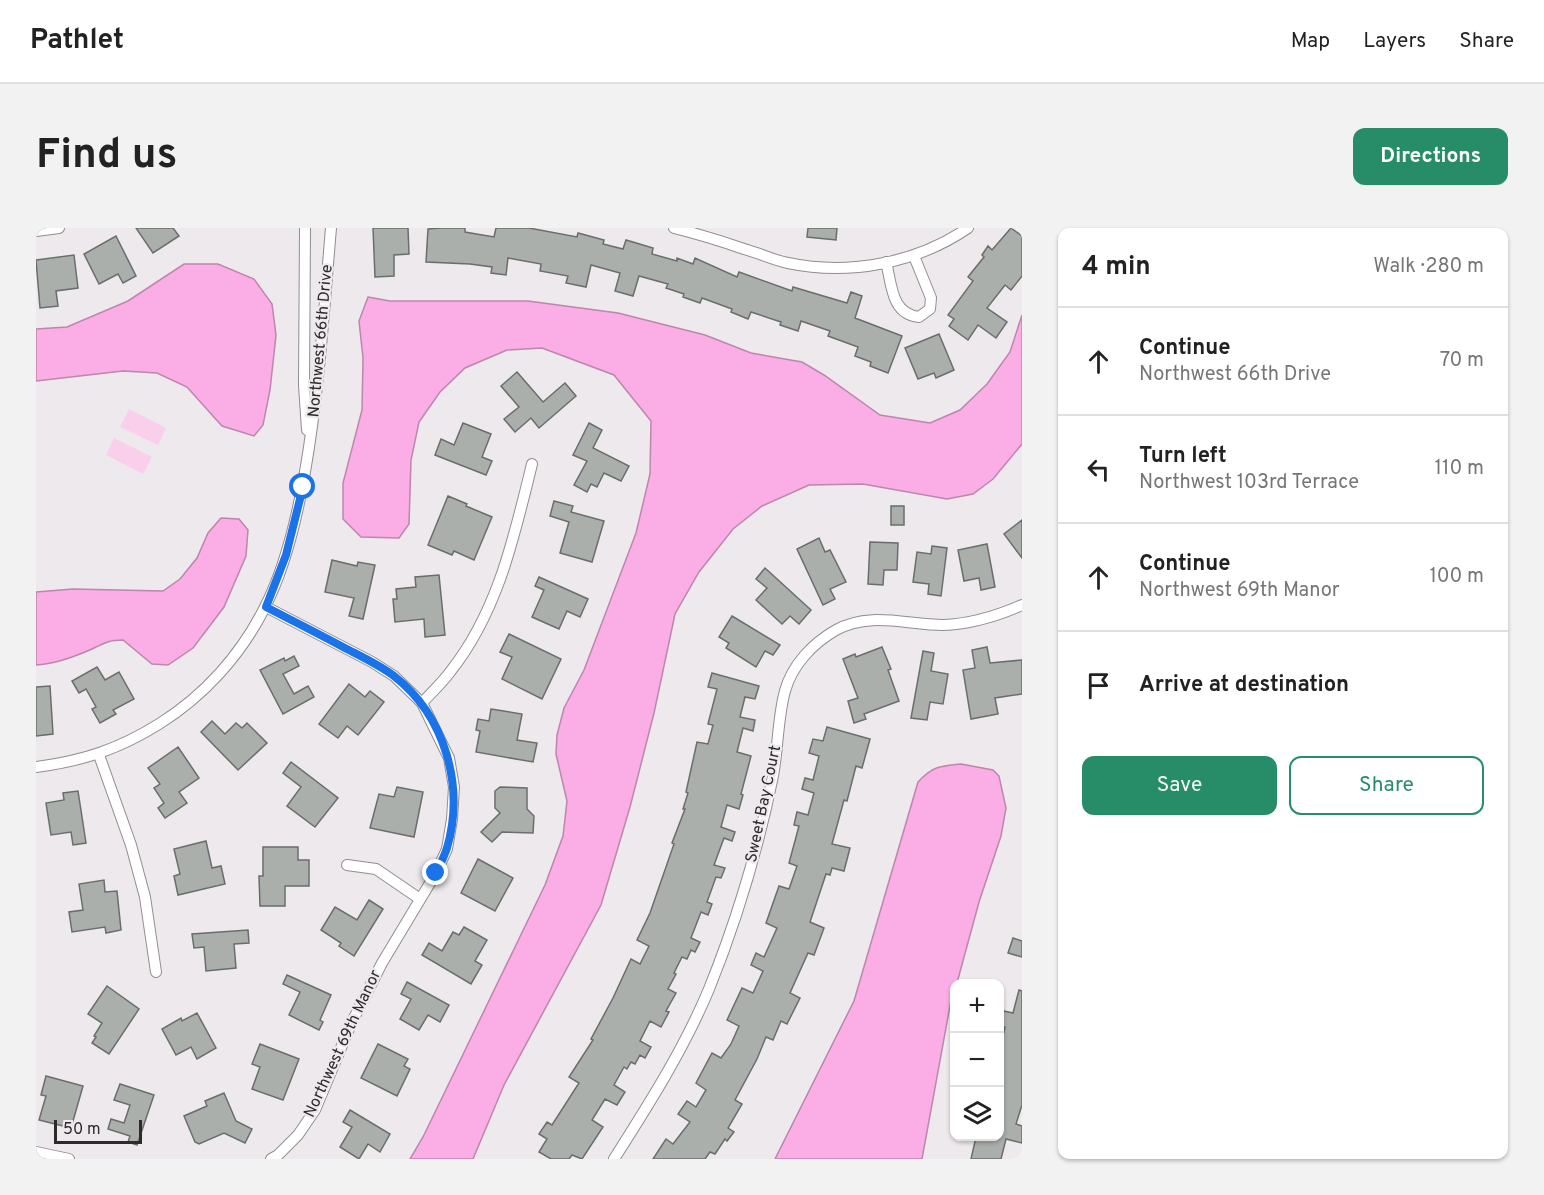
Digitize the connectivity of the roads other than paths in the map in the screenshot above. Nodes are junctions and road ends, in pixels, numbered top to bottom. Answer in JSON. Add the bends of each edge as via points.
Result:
{"nodes":[{"id":1,"x":59,"y":228,"type":"edge"},
{"id":2,"x":305,"y":228,"type":"edge"},
{"id":3,"x":331,"y":228,"type":"edge"},
{"id":4,"x":674,"y":228,"type":"edge"},
{"id":5,"x":968,"y":228,"type":"edge"},
{"id":6,"x":36,"y":231,"type":"edge"},
{"id":7,"x":914,"y":256,"type":"junction"},
{"id":8,"x":886,"y":262,"type":"junction"},
{"id":9,"x":308,"y":454,"type":"junction"},
{"id":10,"x":532,"y":464,"type":"dead end"},
{"id":11,"x":1022,"y":605,"type":"edge"},
{"id":12,"x":266,"y":607,"type":"junction"},
{"id":13,"x":422,"y":703,"type":"junction"},
{"id":14,"x":99,"y":754,"type":"junction"},
{"id":15,"x":36,"y":767,"type":"edge"},
{"id":16,"x":347,"y":865,"type":"dead end"},
{"id":17,"x":420,"y":899,"type":"junction"},
{"id":18,"x":156,"y":972,"type":"dead end"},
{"id":19,"x":36,"y":1152,"type":"edge"},
{"id":20,"x":69,"y":1159,"type":"edge"},
{"id":21,"x":271,"y":1159,"type":"edge"},
{"id":22,"x":614,"y":1159,"type":"edge"}],
"edges":[{"from":1,"to":6,"type":"street"},
{"from":2,"to":9,"type":"street","name":"Northwest 66th Drive","via":[[304,385]]},
{"from":3,"to":9,"type":"street","name":"Northwest 66th Drive","via":[[318,387]]},
{"from":4,"to":8,"type":"street","via":[[787,263],[825,268]]},
{"from":5,"to":7,"type":"street"},
{"from":7,"to":8,"type":"street"},
{"from":7,"to":8,"type":"street","via":[[931,298],[930,309],[919,317],[908,316],[898,308]]},
{"from":9,"to":12,"type":"street","name":"Northwest 66th Drive","via":[[297,515]]},
{"from":10,"to":13,"type":"street","via":[[510,553],[494,595],[450,672]]},
{"from":11,"to":22,"type":"street","name":"Sweet Bay Court","via":[[999,615],[944,625],[891,619],[856,622],[838,628],[807,653],[785,690],[777,754],[758,843],[708,990],[655,1094]]},
{"from":12,"to":13,"type":"street","name":"Northwest 69th Manor","via":[[372,662],[394,676]]},
{"from":12,"to":14,"type":"street","name":"Northwest 66th Drive","via":[[215,680],[177,712],[134,739]]},
{"from":13,"to":17,"type":"street","name":"Northwest 69th Manor","via":[[449,758],[454,787],[447,849]]},
{"from":14,"to":15,"type":"street","name":"Northwest 66th Drive"},
{"from":14,"to":18,"type":"street","via":[[145,897]]},
{"from":16,"to":17,"type":"street","via":[[376,869]]},
{"from":17,"to":21,"type":"street","name":"Northwest 69th Manor","via":[[351,1024],[315,1110],[298,1135]]},
{"from":19,"to":20,"type":"street"}]}
